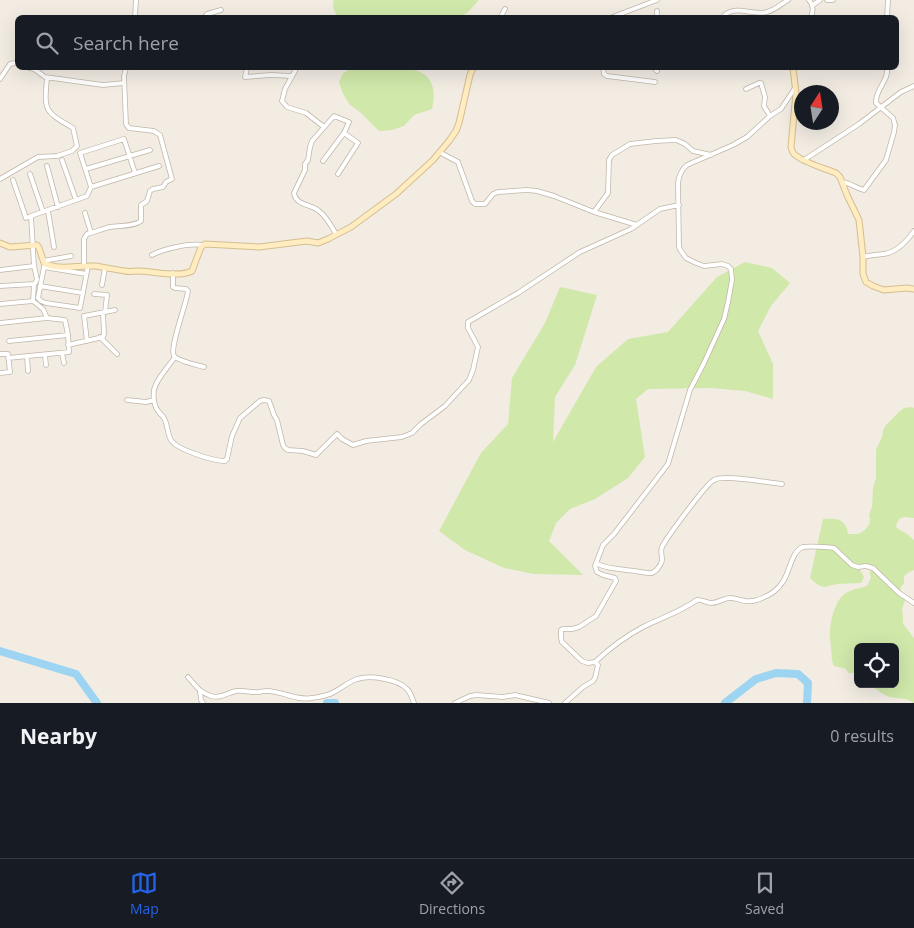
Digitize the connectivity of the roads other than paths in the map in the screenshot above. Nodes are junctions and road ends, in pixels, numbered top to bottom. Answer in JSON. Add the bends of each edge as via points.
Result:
{"nodes":[{"id":1,"x":136,"y":0,"type":"edge"},
{"id":2,"x":657,"y":0,"type":"edge"},
{"id":3,"x":788,"y":0,"type":"edge"},
{"id":4,"x":809,"y":0,"type":"edge"},
{"id":5,"x":820,"y":0,"type":"edge"},
{"id":6,"x":827,"y":0,"type":"edge"},
{"id":7,"x":833,"y":0,"type":"edge"},
{"id":8,"x":888,"y":0,"type":"edge"},
{"id":9,"x":813,"y":5,"type":"junction"},
{"id":10,"x":505,"y":9,"type":"dead end"},
{"id":11,"x":221,"y":10,"type":"dead end"},
{"id":12,"x":657,"y":11,"type":"dead end"},
{"id":13,"x":135,"y":15,"type":"edge"},
{"id":14,"x":206,"y":15,"type":"edge"},
{"id":15,"x":502,"y":15,"type":"edge"},
{"id":16,"x":618,"y":15,"type":"edge"},
{"id":17,"x":657,"y":15,"type":"edge"},
{"id":18,"x":724,"y":15,"type":"edge"},
{"id":19,"x":811,"y":15,"type":"edge"},
{"id":20,"x":887,"y":15,"type":"edge"},
{"id":21,"x":15,"y":63,"type":"edge"},
{"id":22,"x":36,"y":70,"type":"edge"},
{"id":23,"x":126,"y":70,"type":"edge"},
{"id":24,"x":247,"y":70,"type":"edge"},
{"id":25,"x":295,"y":70,"type":"edge"},
{"id":26,"x":473,"y":70,"type":"edge"},
{"id":27,"x":604,"y":70,"type":"edge"},
{"id":28,"x":794,"y":70,"type":"edge"},
{"id":29,"x":887,"y":70,"type":"edge"},
{"id":30,"x":292,"y":76,"type":"junction"},
{"id":31,"x":47,"y":78,"type":"junction"},
{"id":32,"x":0,"y":79,"type":"edge"},
{"id":33,"x":655,"y":82,"type":"dead end"},
{"id":34,"x":124,"y":83,"type":"junction"},
{"id":35,"x":795,"y":85,"type":"edge"},
{"id":36,"x":914,"y":86,"type":"edge"},
{"id":37,"x":746,"y":89,"type":"dead end"},
{"id":38,"x":794,"y":90,"type":"edge"},
{"id":39,"x":880,"y":107,"type":"junction"},
{"id":40,"x":794,"y":115,"type":"edge"},
{"id":41,"x":770,"y":116,"type":"junction"},
{"id":42,"x":324,"y":127,"type":"junction"},
{"id":43,"x":344,"y":133,"type":"junction"},
{"id":44,"x":150,"y":150,"type":"dead end"},
{"id":45,"x":439,"y":152,"type":"junction"},
{"id":46,"x":711,"y":155,"type":"junction"},
{"id":47,"x":130,"y":156,"type":"junction"},
{"id":48,"x":62,"y":160,"type":"dead end"},
{"id":49,"x":804,"y":160,"type":"junction"},
{"id":50,"x":323,"y":162,"type":"dead end"},
{"id":51,"x":47,"y":166,"type":"dead end"},
{"id":52,"x":159,"y":166,"type":"dead end"},
{"id":53,"x":86,"y":169,"type":"junction"},
{"id":54,"x":135,"y":173,"type":"junction"},
{"id":55,"x":30,"y":174,"type":"dead end"},
{"id":56,"x":338,"y":174,"type":"dead end"},
{"id":57,"x":0,"y":179,"type":"edge"},
{"id":58,"x":13,"y":180,"type":"dead end"},
{"id":59,"x":842,"y":182,"type":"junction"},
{"id":60,"x":91,"y":187,"type":"junction"},
{"id":61,"x":76,"y":200,"type":"junction"},
{"id":62,"x":679,"y":205,"type":"junction"},
{"id":63,"x":58,"y":207,"type":"junction"},
{"id":64,"x":48,"y":210,"type":"junction"},
{"id":65,"x":42,"y":212,"type":"junction"},
{"id":66,"x":594,"y":212,"type":"junction"},
{"id":67,"x":85,"y":213,"type":"dead end"},
{"id":68,"x":31,"y":216,"type":"junction"},
{"id":69,"x":637,"y":225,"type":"junction"},
{"id":70,"x":914,"y":232,"type":"edge"},
{"id":71,"x":91,"y":233,"type":"junction"},
{"id":72,"x":336,"y":234,"type":"junction"},
{"id":73,"x":0,"y":243,"type":"edge"},
{"id":74,"x":32,"y":245,"type":"junction"},
{"id":75,"x":202,"y":245,"type":"junction"},
{"id":76,"x":54,"y":247,"type":"dead end"},
{"id":77,"x":152,"y":255,"type":"dead end"},
{"id":78,"x":71,"y":256,"type":"dead end"},
{"id":79,"x":863,"y":257,"type":"junction"},
{"id":80,"x":43,"y":261,"type":"junction"},
{"id":81,"x":34,"y":266,"type":"junction"},
{"id":82,"x":86,"y":266,"type":"junction"},
{"id":83,"x":105,"y":268,"type":"junction"},
{"id":84,"x":0,"y":270,"type":"edge"},
{"id":85,"x":173,"y":273,"type":"junction"},
{"id":86,"x":86,"y":274,"type":"junction"},
{"id":87,"x":34,"y":284,"type":"junction"},
{"id":88,"x":102,"y":285,"type":"dead end"},
{"id":89,"x":0,"y":286,"type":"edge"},
{"id":90,"x":40,"y":286,"type":"junction"},
{"id":91,"x":914,"y":290,"type":"edge"},
{"id":92,"x":83,"y":293,"type":"junction"},
{"id":93,"x":94,"y":294,"type":"dead end"},
{"id":94,"x":33,"y":301,"type":"junction"},
{"id":95,"x":0,"y":304,"type":"edge"},
{"id":96,"x":115,"y":310,"type":"dead end"},
{"id":97,"x":104,"y":312,"type":"junction"},
{"id":98,"x":47,"y":318,"type":"junction"},
{"id":99,"x":0,"y":323,"type":"edge"},
{"id":100,"x":68,"y":335,"type":"junction"},
{"id":101,"x":100,"y":337,"type":"junction"},
{"id":102,"x":87,"y":340,"type":"junction"},
{"id":103,"x":9,"y":341,"type":"dead end"},
{"id":104,"x":68,"y":345,"type":"junction"},
{"id":105,"x":62,"y":353,"type":"junction"},
{"id":106,"x":0,"y":354,"type":"edge"},
{"id":107,"x":117,"y":354,"type":"dead end"},
{"id":108,"x":44,"y":355,"type":"junction"},
{"id":109,"x":27,"y":356,"type":"junction"},
{"id":110,"x":175,"y":357,"type":"junction"},
{"id":111,"x":8,"y":358,"type":"junction"},
{"id":112,"x":64,"y":363,"type":"dead end"},
{"id":113,"x":46,"y":365,"type":"dead end"},
{"id":114,"x":204,"y":367,"type":"dead end"},
{"id":115,"x":28,"y":371,"type":"dead end"},
{"id":116,"x":0,"y":373,"type":"edge"},
{"id":117,"x":127,"y":400,"type":"dead end"},
{"id":118,"x":154,"y":400,"type":"junction"},
{"id":119,"x":782,"y":484,"type":"dead end"},
{"id":120,"x":596,"y":562,"type":"junction"},
{"id":121,"x":914,"y":603,"type":"edge"},
{"id":122,"x":596,"y":662,"type":"junction"},
{"id":123,"x":188,"y":677,"type":"dead end"},
{"id":124,"x":200,"y":692,"type":"junction"},
{"id":125,"x":203,"y":703,"type":"edge"},
{"id":126,"x":414,"y":703,"type":"edge"},
{"id":127,"x":455,"y":703,"type":"edge"},
{"id":128,"x":549,"y":703,"type":"edge"},
{"id":129,"x":565,"y":703,"type":"edge"}],
"edges":[{"from":1,"to":13,"type":"street"},
{"from":2,"to":16,"type":"street"},
{"from":3,"to":18,"type":"street","via":[[769,12],[735,10]]},
{"from":4,"to":9,"type":"street"},
{"from":5,"to":9,"type":"street"},
{"from":6,"to":7,"type":"street"},
{"from":8,"to":20,"type":"street"},
{"from":9,"to":19,"type":"street"},
{"from":10,"to":15,"type":"street"},
{"from":11,"to":14,"type":"street"},
{"from":12,"to":17,"type":"street"},
{"from":21,"to":32,"type":"street","via":[[10,64]]},
{"from":22,"to":31,"type":"street"},
{"from":23,"to":34,"type":"street"},
{"from":24,"to":30,"type":"street","via":[[245,77]]},
{"from":25,"to":30,"type":"street"},
{"from":26,"to":45,"type":"street","via":[[456,131]]},
{"from":27,"to":33,"type":"street","via":[[612,77]]},
{"from":28,"to":35,"type":"street"},
{"from":29,"to":39,"type":"street","via":[[877,93],[876,103]]},
{"from":30,"to":42,"type":"street","via":[[282,101]]},
{"from":31,"to":34,"type":"street","via":[[103,85]]},
{"from":31,"to":57,"type":"street","via":[[46,107],[73,128],[77,146],[56,156],[38,157]]},
{"from":34,"to":71,"type":"street","via":[[126,124],[130,128],[154,131],[160,135],[172,179],[163,187],[150,191],[147,201],[140,205],[139,223]]},
{"from":36,"to":39,"type":"street"},
{"from":37,"to":41,"type":"street","via":[[761,83],[764,106]]},
{"from":38,"to":41,"type":"street","via":[[781,109]]},
{"from":39,"to":49,"type":"street"},
{"from":39,"to":59,"type":"street","via":[[895,124],[886,160],[864,190]]},
{"from":40,"to":49,"type":"street","via":[[792,152]]},
{"from":41,"to":46,"type":"street","via":[[747,137]]},
{"from":42,"to":43,"type":"street","via":[[334,116],[349,122]]},
{"from":42,"to":72,"type":"street","via":[[312,141],[294,196],[301,203],[320,211]]},
{"from":43,"to":50,"type":"street"},
{"from":43,"to":56,"type":"street","via":[[358,143]]},
{"from":44,"to":47,"type":"street"},
{"from":45,"to":66,"type":"street","via":[[458,162],[475,204],[485,204],[498,192],[531,190]]},
{"from":45,"to":72,"type":"street","via":[[396,194]]},
{"from":46,"to":62,"type":"street","via":[[681,170]]},
{"from":46,"to":66,"type":"street","via":[[693,151],[676,140],[630,144],[609,160],[608,193]]},
{"from":47,"to":53,"type":"street"},
{"from":47,"to":53,"type":"street","via":[[124,139],[80,153]]},
{"from":47,"to":54,"type":"street"},
{"from":48,"to":61,"type":"street"},
{"from":49,"to":59,"type":"street","via":[[836,173]]},
{"from":51,"to":63,"type":"street"},
{"from":52,"to":54,"type":"street"},
{"from":53,"to":60,"type":"street"},
{"from":54,"to":60,"type":"street"},
{"from":55,"to":65,"type":"street"},
{"from":58,"to":68,"type":"street","via":[[26,218]]},
{"from":59,"to":79,"type":"street","via":[[859,220]]},
{"from":60,"to":61,"type":"street","via":[[87,196]]},
{"from":61,"to":63,"type":"street"},
{"from":62,"to":69,"type":"street","via":[[660,209]]},
{"from":62,"to":120,"type":"street","via":[[678,243],[681,251],[686,258],[704,266],[718,263],[728,266],[732,272],[728,302],[724,319],[690,390],[668,464],[604,544]]},
{"from":63,"to":64,"type":"street"},
{"from":64,"to":65,"type":"street"},
{"from":64,"to":76,"type":"street"},
{"from":65,"to":68,"type":"street"},
{"from":66,"to":69,"type":"street"},
{"from":67,"to":71,"type":"street"},
{"from":68,"to":74,"type":"street"},
{"from":69,"to":118,"type":"street","via":[[580,252],[468,322],[478,347],[469,380],[446,406],[408,435],[353,445],[337,434],[316,455],[288,450],[284,447],[269,401],[262,400],[240,418],[227,459],[223,461],[174,445]]},
{"from":70,"to":79,"type":"street","via":[[898,249]]},
{"from":71,"to":82,"type":"street","via":[[84,239]]},
{"from":72,"to":75,"type":"street","via":[[318,243],[259,247]]},
{"from":73,"to":74,"type":"street","via":[[10,247]]},
{"from":74,"to":80,"type":"street","via":[[37,245]]},
{"from":74,"to":81,"type":"street"},
{"from":75,"to":77,"type":"street","via":[[192,244]]},
{"from":75,"to":85,"type":"street","via":[[192,271]]},
{"from":78,"to":80,"type":"street"},
{"from":79,"to":91,"type":"street","via":[[866,282],[884,290]]},
{"from":80,"to":82,"type":"street","via":[[60,267]]},
{"from":81,"to":84,"type":"street"},
{"from":81,"to":87,"type":"street","via":[[37,279]]},
{"from":82,"to":83,"type":"street"},
{"from":82,"to":86,"type":"street"},
{"from":83,"to":85,"type":"street"},
{"from":83,"to":88,"type":"street"},
{"from":85,"to":110,"type":"street","via":[[173,287],[188,291],[173,352]]},
{"from":86,"to":90,"type":"street","via":[[44,267]]},
{"from":86,"to":92,"type":"street"},
{"from":87,"to":89,"type":"street"},
{"from":87,"to":94,"type":"street"},
{"from":90,"to":92,"type":"street"},
{"from":90,"to":92,"type":"street","via":[[38,298],[46,303],[80,308]]},
{"from":93,"to":97,"type":"street","via":[[107,295]]},
{"from":94,"to":95,"type":"street"},
{"from":94,"to":98,"type":"street","via":[[43,309]]},
{"from":96,"to":97,"type":"street"},
{"from":97,"to":101,"type":"street","via":[[104,334]]},
{"from":97,"to":102,"type":"street","via":[[84,316]]},
{"from":98,"to":99,"type":"street"},
{"from":98,"to":100,"type":"street","via":[[65,320]]},
{"from":100,"to":103,"type":"street"},
{"from":100,"to":104,"type":"street"},
{"from":101,"to":102,"type":"street"},
{"from":101,"to":107,"type":"street"},
{"from":102,"to":104,"type":"street"},
{"from":104,"to":105,"type":"street","via":[[69,352]]},
{"from":105,"to":108,"type":"street"},
{"from":105,"to":112,"type":"street"},
{"from":106,"to":111,"type":"street","via":[[8,354]]},
{"from":108,"to":109,"type":"street"},
{"from":108,"to":113,"type":"street"},
{"from":109,"to":111,"type":"street"},
{"from":109,"to":115,"type":"street"},
{"from":110,"to":114,"type":"street"},
{"from":110,"to":118,"type":"street","via":[[157,382]]},
{"from":111,"to":116,"type":"street","via":[[10,372]]},
{"from":117,"to":118,"type":"street"},
{"from":119,"to":120,"type":"street","via":[[723,477],[712,480],[663,546],[662,562],[652,573],[610,568]]},
{"from":120,"to":122,"type":"street","via":[[598,573],[616,581],[596,616],[579,627],[562,630],[560,634],[562,642],[582,661]]},
{"from":121,"to":122,"type":"street","via":[[872,568],[852,565],[834,548],[809,546],[798,550],[782,584],[764,597],[748,602],[730,598],[712,603],[697,600],[628,635]]},
{"from":122,"to":129,"type":"street","via":[[598,667],[593,681]]},
{"from":123,"to":124,"type":"street"},
{"from":124,"to":125,"type":"street"},
{"from":124,"to":126,"type":"street","via":[[221,697],[236,692],[268,691],[311,698],[328,695],[344,684],[365,677],[400,683],[407,688]]},
{"from":127,"to":128,"type":"street","via":[[476,695],[515,695]]}]}
